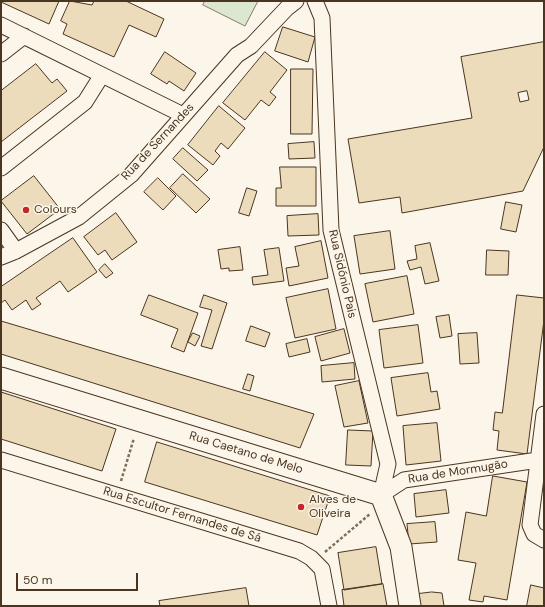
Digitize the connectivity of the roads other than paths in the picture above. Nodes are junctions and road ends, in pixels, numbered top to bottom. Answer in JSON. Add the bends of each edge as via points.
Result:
{"nodes":[{"id":1,"x":296,"y":1,"type":"edge"},
{"id":2,"x":315,"y":1,"type":"edge"},
{"id":3,"x":1,"y":25,"type":"edge"},
{"id":4,"x":24,"y":36,"type":"junction"},
{"id":5,"x":1,"y":54,"type":"edge"},
{"id":6,"x":102,"y":75,"type":"junction"},
{"id":7,"x":183,"y":115,"type":"junction"},
{"id":8,"x":1,"y":168,"type":"edge"},
{"id":9,"x":1,"y":230,"type":"edge"},
{"id":10,"x":16,"y":251,"type":"junction"},
{"id":11,"x":1,"y":257,"type":"edge"},
{"id":12,"x":1,"y":378,"type":"edge"},
{"id":13,"x":544,"y":414,"type":"edge"},
{"id":14,"x":1,"y":460,"type":"edge"},
{"id":15,"x":538,"y":460,"type":"junction"},
{"id":16,"x":382,"y":498,"type":"junction"},
{"id":17,"x":539,"y":537,"type":"edge"},
{"id":18,"x":329,"y":606,"type":"edge"},
{"id":19,"x":410,"y":606,"type":"edge"}],
"edges":[{"from":1,"to":7,"type":"street","name":"Rua de Sernandes","via":[[251,46],[236,55]]},
{"from":2,"to":16,"type":"street","name":"Rua Sidónio Pais","via":[[322,18],[331,230],[388,464]]},
{"from":3,"to":4,"type":"street"},
{"from":4,"to":5,"type":"street"},
{"from":4,"to":6,"type":"street"},
{"from":6,"to":7,"type":"street"},
{"from":6,"to":8,"type":"street","via":[[85,102]]},
{"from":7,"to":10,"type":"street","name":"Rua de Sernandes","via":[[131,174],[79,218]]},
{"from":9,"to":10,"type":"street"},
{"from":10,"to":11,"type":"street","name":"Rua de Sernandes"},
{"from":12,"to":16,"type":"street","name":"Rua Caetano de Melo"},
{"from":13,"to":15,"type":"street"},
{"from":14,"to":18,"type":"street","name":"Rua Escultor Fernandes de Sá","via":[[299,551],[322,569]]},
{"from":15,"to":16,"type":"street","name":"Rua de Mormugão","via":[[404,480]]},
{"from":15,"to":17,"type":"street","via":[[530,525]]},
{"from":16,"to":19,"type":"street","via":[[401,547]]}]}
